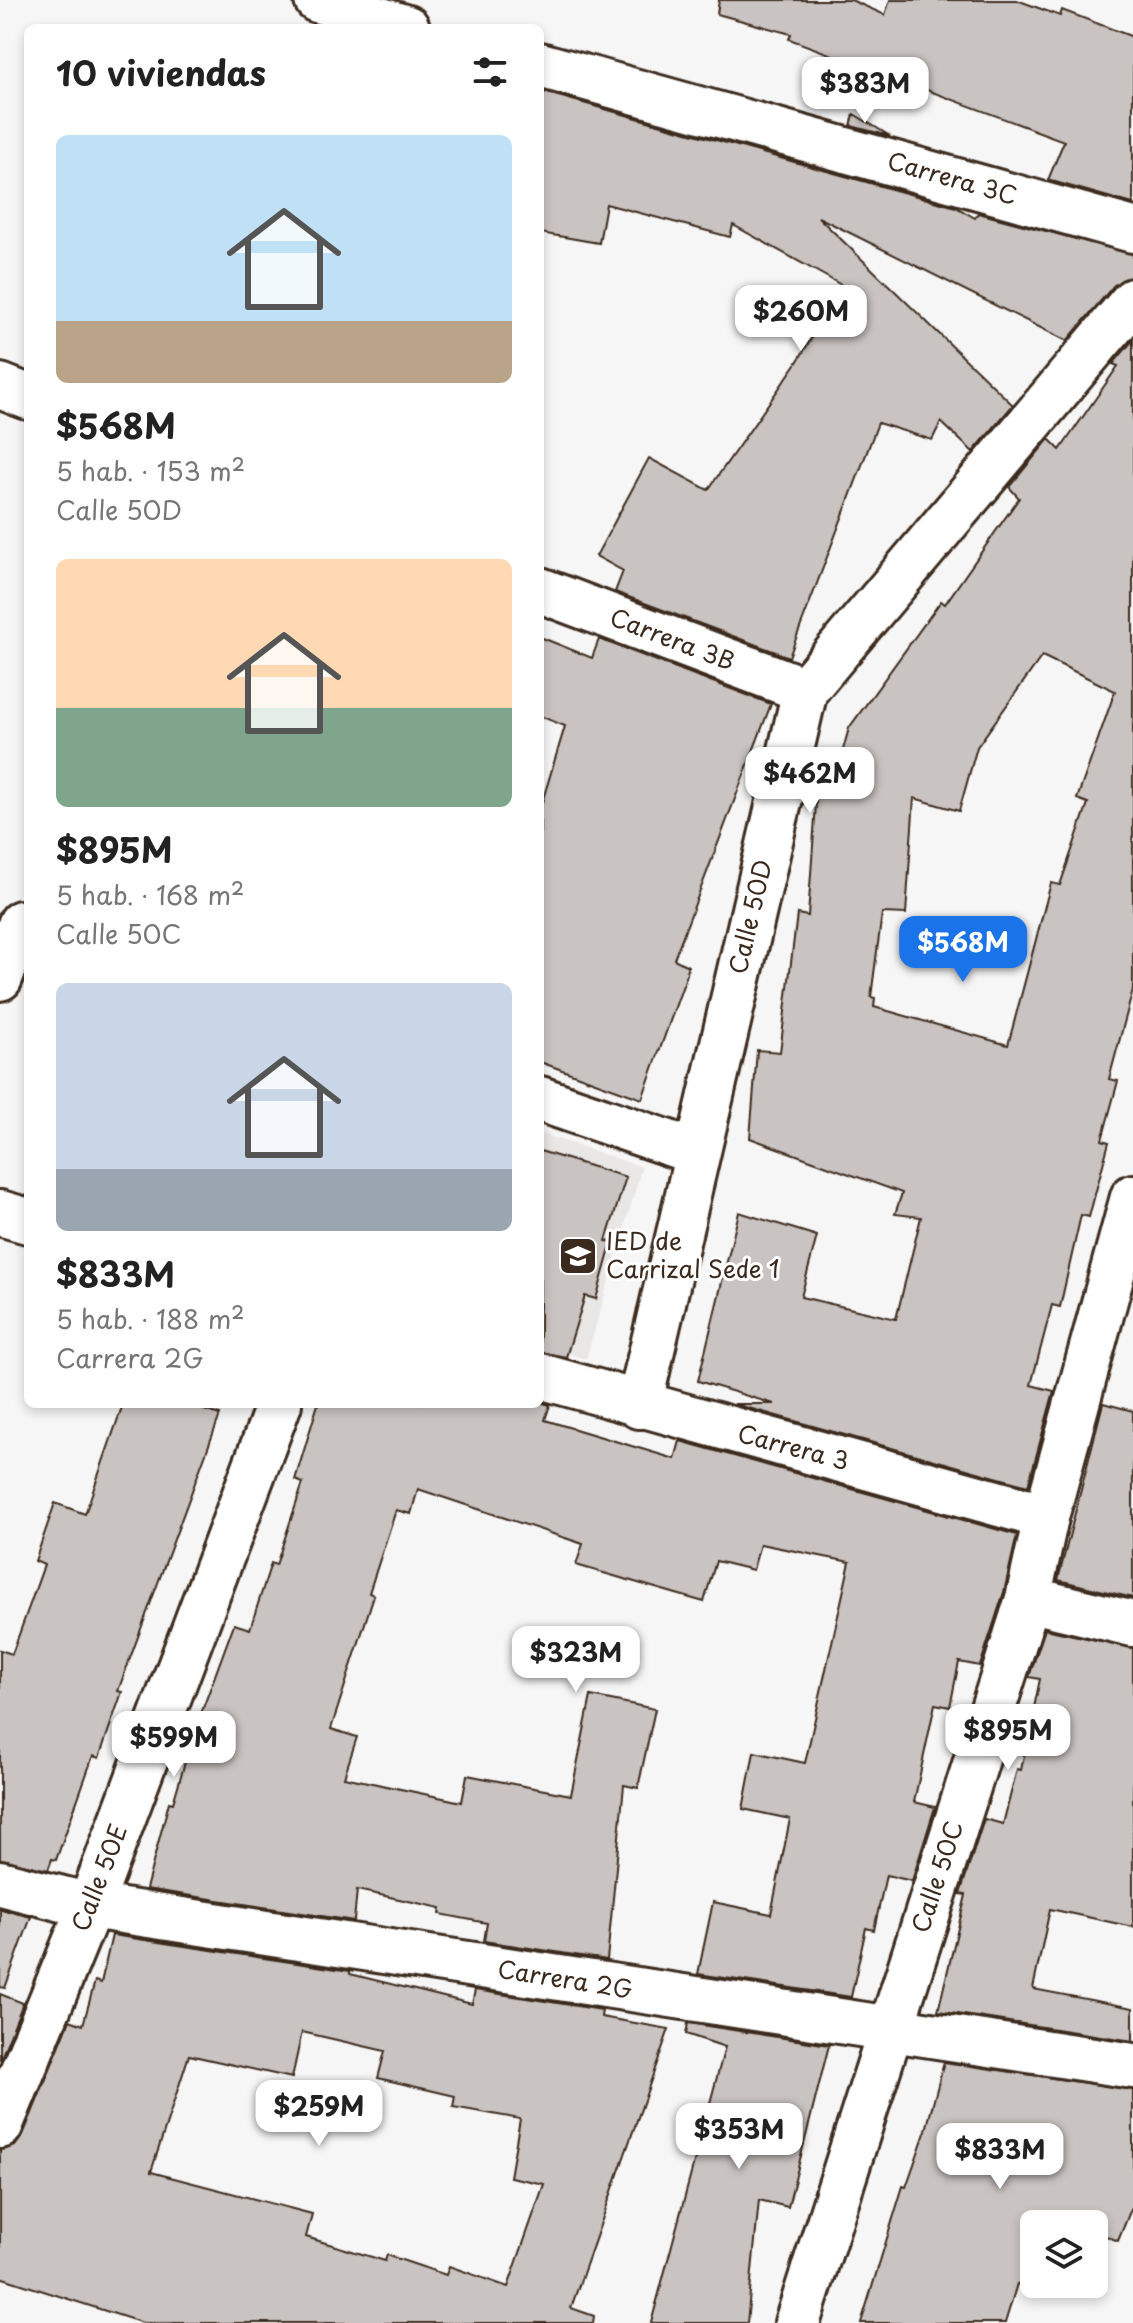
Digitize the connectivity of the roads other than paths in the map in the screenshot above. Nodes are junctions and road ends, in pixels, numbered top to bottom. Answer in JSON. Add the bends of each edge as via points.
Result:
{"nodes":[{"id":1,"x":317,"y":0,"type":"edge"},
{"id":2,"x":367,"y":8,"type":"edge"},
{"id":3,"x":399,"y":24,"type":"edge"},
{"id":4,"x":544,"y":66,"type":"edge"},
{"id":5,"x":1133,"y":230,"type":"edge"},
{"id":6,"x":1133,"y":301,"type":"edge"},
{"id":7,"x":0,"y":386,"type":"edge"},
{"id":8,"x":24,"y":395,"type":"edge"},
{"id":9,"x":544,"y":592,"type":"edge"},
{"id":10,"x":805,"y":690,"type":"junction"},
{"id":11,"x":16,"y":921,"type":"edge"},
{"id":12,"x":0,"y":978,"type":"edge"},
{"id":13,"x":544,"y":1100,"type":"edge"},
{"id":14,"x":695,"y":1152,"type":"junction"},
{"id":15,"x":1133,"y":1197,"type":"edge"},
{"id":16,"x":0,"y":1213,"type":"edge"},
{"id":17,"x":24,"y":1220,"type":"edge"},
{"id":18,"x":544,"y":1377,"type":"edge"},
{"id":19,"x":639,"y":1406,"type":"junction"},
{"id":20,"x":277,"y":1408,"type":"edge"},
{"id":21,"x":1046,"y":1517,"type":"junction"},
{"id":22,"x":1028,"y":1599,"type":"junction"},
{"id":23,"x":1133,"y":1624,"type":"edge"},
{"id":24,"x":0,"y":1883,"type":"edge"},
{"id":25,"x":90,"y":1906,"type":"junction"},
{"id":26,"x":888,"y":2031,"type":"junction"},
{"id":27,"x":1133,"y":2066,"type":"edge"},
{"id":28,"x":0,"y":2126,"type":"edge"},
{"id":29,"x":797,"y":2323,"type":"edge"}],
"edges":[{"from":1,"to":2,"type":"street"},
{"from":2,"to":3,"type":"street"},
{"from":4,"to":5,"type":"street","name":"Carrera 3C"},
{"from":6,"to":10,"type":"street","name":"Calle 50D"},
{"from":7,"to":8,"type":"street"},
{"from":9,"to":10,"type":"street","name":"Carrera 3B"},
{"from":10,"to":14,"type":"street","name":"Calle 50D"},
{"from":11,"to":12,"type":"street"},
{"from":13,"to":14,"type":"street"},
{"from":14,"to":19,"type":"street","name":"Calle 50D"},
{"from":15,"to":21,"type":"street","name":"Calle 50C"},
{"from":16,"to":17,"type":"street"},
{"from":18,"to":19,"type":"street","name":"Carrera 3"},
{"from":19,"to":21,"type":"street","name":"Carrera 3"},
{"from":20,"to":25,"type":"street","name":"Calle 50E"},
{"from":21,"to":22,"type":"street","name":"Calle 50C"},
{"from":22,"to":23,"type":"street"},
{"from":22,"to":26,"type":"street","name":"Calle 50C"},
{"from":24,"to":25,"type":"street","name":"Carrera 2G"},
{"from":25,"to":26,"type":"street","name":"Carrera 2G"},
{"from":25,"to":28,"type":"street","name":"Calle 50E"},
{"from":26,"to":27,"type":"street","name":"Carrera 2G"},
{"from":26,"to":29,"type":"street","name":"Calle 50C"}]}
